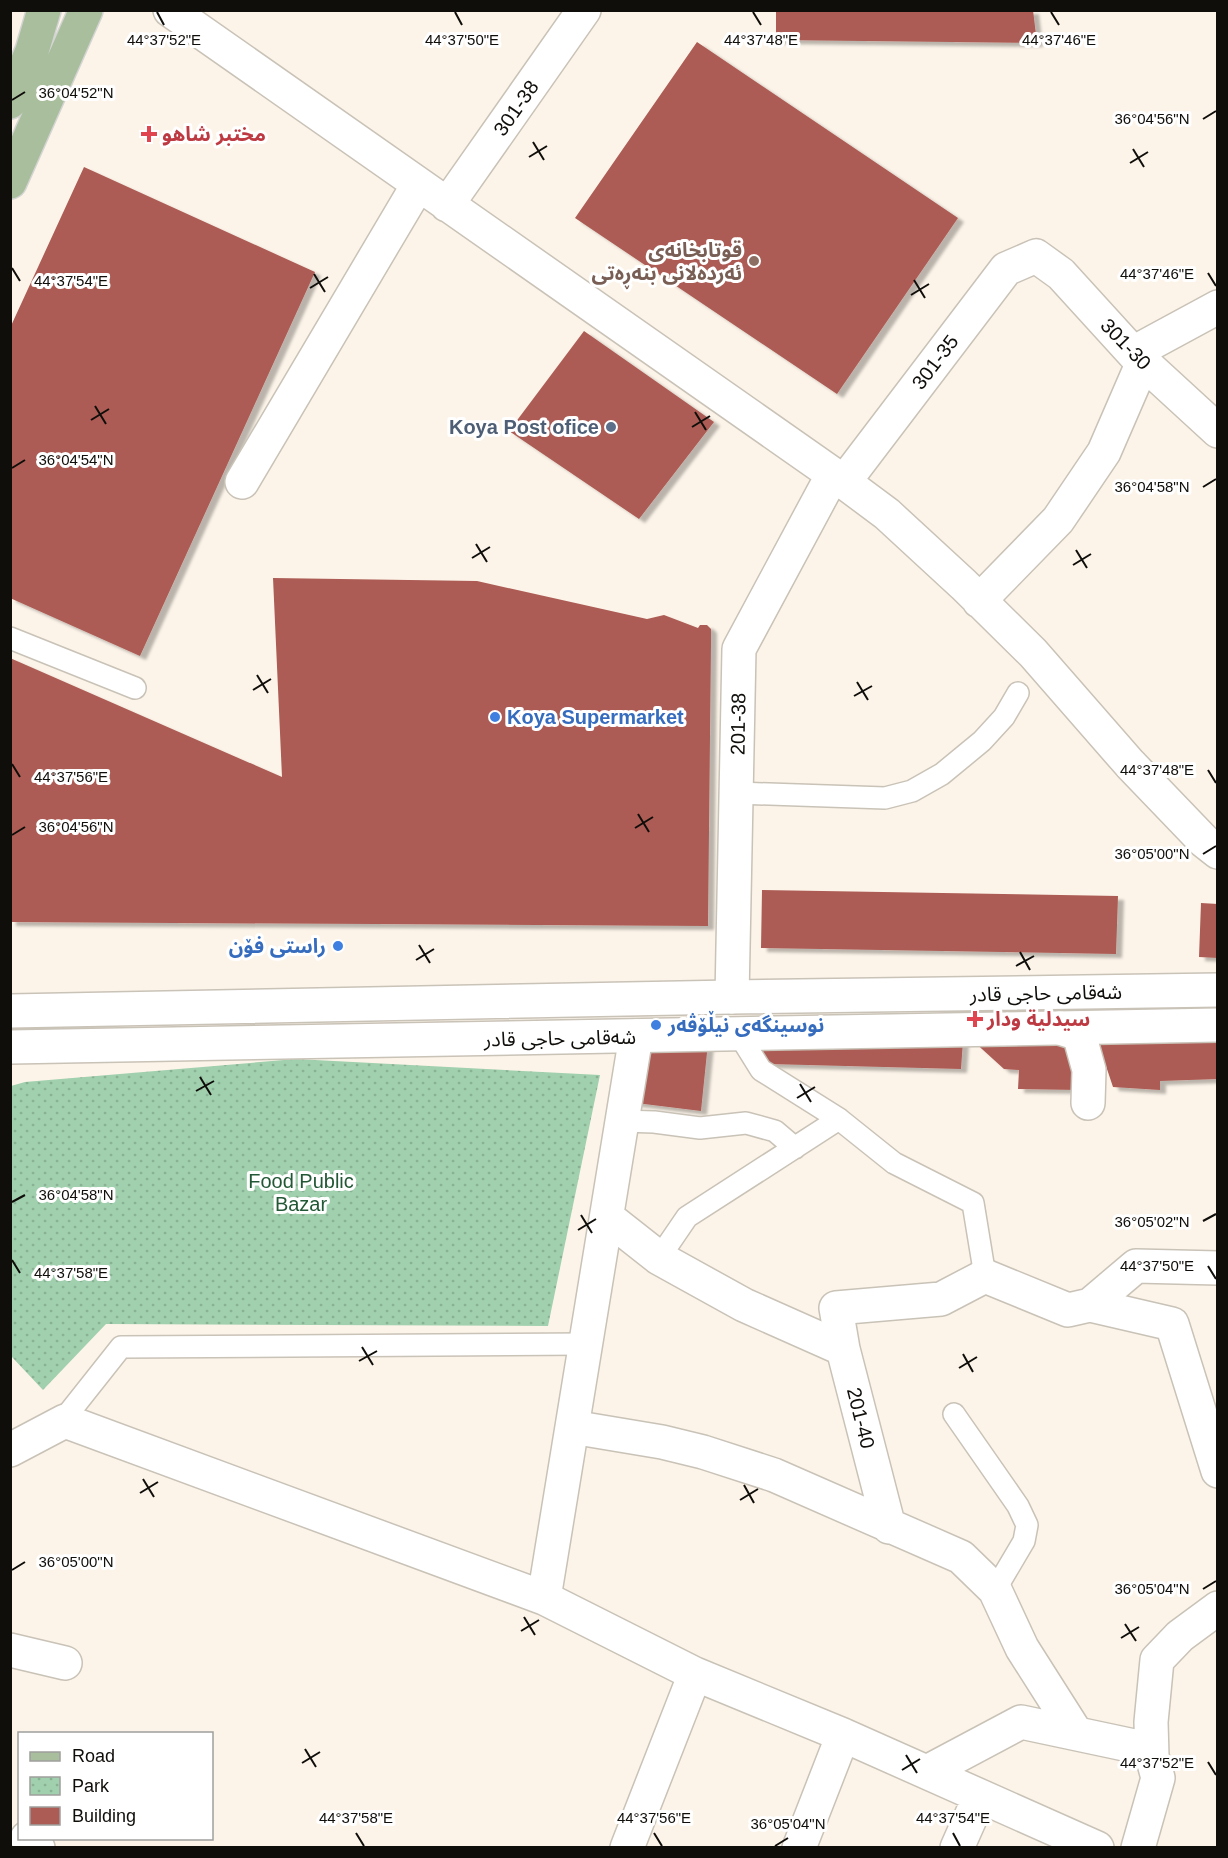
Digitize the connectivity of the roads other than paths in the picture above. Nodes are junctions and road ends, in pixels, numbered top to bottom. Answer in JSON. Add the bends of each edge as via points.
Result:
{"nodes":[{"id":1,"x":24,"y":10,"type":"edge"},
{"id":2,"x":44,"y":10,"type":"edge"},
{"id":3,"x":170,"y":10,"type":"edge"},
{"id":4,"x":584,"y":10,"type":"edge"},
{"id":5,"x":81,"y":14,"type":"edge"},
{"id":6,"x":32,"y":51,"type":"junction"},
{"id":7,"x":10,"y":102,"type":"edge"},
{"id":8,"x":10,"y":182,"type":"edge"},
{"id":9,"x":418,"y":185,"type":"junction"},
{"id":10,"x":447,"y":205,"type":"junction"},
{"id":11,"x":1036,"y":256,"type":"joint"},
{"id":12,"x":1218,"y":307,"type":"edge"},
{"id":13,"x":1138,"y":358,"type":"junction"},
{"id":14,"x":1218,"y":430,"type":"edge"},
{"id":15,"x":839,"y":478,"type":"junction"},
{"id":16,"x":242,"y":482,"type":"dead end"},
{"id":17,"x":979,"y":601,"type":"junction"},
{"id":18,"x":10,"y":638,"type":"edge"},
{"id":19,"x":135,"y":688,"type":"dead end"},
{"id":20,"x":1017,"y":693,"type":"dead end"},
{"id":21,"x":737,"y":793,"type":"junction"},
{"id":22,"x":1218,"y":852,"type":"edge"},
{"id":23,"x":1218,"y":990,"type":"edge"},
{"id":24,"x":732,"y":997,"type":"junction"},
{"id":25,"x":10,"y":1011,"type":"edge"},
{"id":26,"x":1218,"y":1025,"type":"edge"},
{"id":27,"x":1060,"y":1028,"type":"junction"},
{"id":28,"x":738,"y":1033,"type":"junction"},
{"id":29,"x":636,"y":1036,"type":"junction"},
{"id":30,"x":10,"y":1047,"type":"edge"},
{"id":31,"x":1088,"y":1103,"type":"dead end"},
{"id":32,"x":839,"y":1119,"type":"junction"},
{"id":33,"x":622,"y":1121,"type":"junction"},
{"id":34,"x":795,"y":1148,"type":"junction"},
{"id":35,"x":607,"y":1217,"type":"junction"},
{"id":36,"x":659,"y":1258,"type":"junction"},
{"id":37,"x":1218,"y":1268,"type":"edge"},
{"id":38,"x":985,"y":1276,"type":"junction"},
{"id":39,"x":1090,"y":1305,"type":"junction"},
{"id":40,"x":586,"y":1344,"type":"junction"},
{"id":41,"x":843,"y":1349,"type":"junction"},
{"id":42,"x":954,"y":1414,"type":"dead end"},
{"id":43,"x":60,"y":1424,"type":"junction"},
{"id":44,"x":572,"y":1426,"type":"junction"},
{"id":45,"x":13,"y":1443,"type":"edge"},
{"id":46,"x":1218,"y":1471,"type":"edge"},
{"id":47,"x":889,"y":1527,"type":"junction"},
{"id":48,"x":995,"y":1590,"type":"junction"},
{"id":49,"x":544,"y":1598,"type":"junction"},
{"id":50,"x":1218,"y":1608,"type":"edge"},
{"id":51,"x":10,"y":1650,"type":"edge"},
{"id":52,"x":65,"y":1663,"type":"dead end"},
{"id":53,"x":695,"y":1674,"type":"junction"},
{"id":54,"x":1076,"y":1733,"type":"junction"},
{"id":55,"x":843,"y":1735,"type":"junction"},
{"id":56,"x":1152,"y":1756,"type":"junction"},
{"id":57,"x":927,"y":1772,"type":"junction"},
{"id":58,"x":980,"y":1796,"type":"junction"},
{"id":59,"x":627,"y":1848,"type":"edge"},
{"id":60,"x":799,"y":1848,"type":"edge"},
{"id":61,"x":957,"y":1848,"type":"edge"},
{"id":62,"x":1097,"y":1848,"type":"edge"},
{"id":63,"x":1138,"y":1848,"type":"edge"}],
"edges":[{"from":1,"to":6,"type":"street"},
{"from":2,"to":6,"type":"main road"},
{"from":3,"to":9,"type":"street"},
{"from":4,"to":10,"type":"street","name":"301-38"},
{"from":5,"to":8,"type":"main road"},
{"from":6,"to":7,"type":"main road"},
{"from":9,"to":10,"type":"street"},
{"from":9,"to":16,"type":"street"},
{"from":10,"to":15,"type":"street"},
{"from":11,"to":13,"type":"street","name":"301-30","via":[[1061,274]]},
{"from":11,"to":15,"type":"street","name":"301-35","via":[[1006,269]]},
{"from":12,"to":13,"type":"street"},
{"from":13,"to":14,"type":"street","name":"301-30"},
{"from":13,"to":17,"type":"street","via":[[1104,452],[1058,520]]},
{"from":15,"to":17,"type":"street","via":[[887,514]]},
{"from":15,"to":21,"type":"street","name":"201-38","via":[[739,649]]},
{"from":17,"to":22,"type":"street","via":[[1033,653],[1130,764]]},
{"from":18,"to":19,"type":"lane"},
{"from":20,"to":21,"type":"lane","via":[[1004,717],[982,741],[942,774],[912,790],[885,798]]},
{"from":21,"to":24,"type":"street","name":"201-38"},
{"from":23,"to":24,"type":"street","name":"شەقامی حاجی قادر"},
{"from":24,"to":25,"type":"street","name":"شەقامی حاجی قادر"},
{"from":26,"to":27,"type":"street","name":"شەقامی حاجی قادر"},
{"from":27,"to":28,"type":"street","name":"شەقامی حاجی قادر"},
{"from":27,"to":31,"type":"street","via":[[1079,1034],[1089,1071]]},
{"from":28,"to":29,"type":"street","name":"شەقامی حاجی قادر"},
{"from":28,"to":32,"type":"lane","via":[[761,1070]]},
{"from":29,"to":30,"type":"street","name":"شەقامی حاجی قادر"},
{"from":29,"to":33,"type":"street"},
{"from":32,"to":34,"type":"lane"},
{"from":32,"to":38,"type":"lane","via":[[894,1163],[973,1203]]},
{"from":33,"to":34,"type":"lane","via":[[700,1128],[746,1123],[775,1131]]},
{"from":33,"to":35,"type":"street"},
{"from":34,"to":36,"type":"lane","via":[[687,1217]]},
{"from":35,"to":36,"type":"street"},
{"from":35,"to":40,"type":"street"},
{"from":36,"to":41,"type":"street","via":[[744,1305]]},
{"from":37,"to":39,"type":"street","via":[[1136,1266]]},
{"from":38,"to":39,"type":"street","via":[[1068,1310]]},
{"from":38,"to":41,"type":"street","name":"201-40","via":[[941,1299],[836,1308]]},
{"from":39,"to":46,"type":"street","via":[[1172,1324]]},
{"from":40,"to":43,"type":"lane","via":[[121,1347]]},
{"from":40,"to":44,"type":"street"},
{"from":41,"to":47,"type":"street","name":"201-40"},
{"from":42,"to":48,"type":"lane","via":[[1018,1506],[1027,1526],[1024,1541]]},
{"from":43,"to":45,"type":"street"},
{"from":43,"to":49,"type":"street","via":[[65,1421]]},
{"from":44,"to":47,"type":"street","via":[[703,1452],[774,1475]]},
{"from":44,"to":49,"type":"street"},
{"from":47,"to":48,"type":"street","via":[[961,1557]]},
{"from":48,"to":54,"type":"street","via":[[1022,1648]]},
{"from":49,"to":53,"type":"street"},
{"from":50,"to":56,"type":"street","via":[[1180,1636],[1157,1660]]},
{"from":51,"to":52,"type":"street"},
{"from":53,"to":55,"type":"street"},
{"from":53,"to":59,"type":"street"},
{"from":54,"to":56,"type":"street","via":[[1134,1746]]},
{"from":54,"to":57,"type":"street","via":[[1022,1722]]},
{"from":55,"to":57,"type":"street"},
{"from":55,"to":60,"type":"street"},
{"from":56,"to":63,"type":"street","via":[[1158,1778]]},
{"from":57,"to":58,"type":"street"},
{"from":58,"to":61,"type":"street"},
{"from":58,"to":62,"type":"street"}]}
